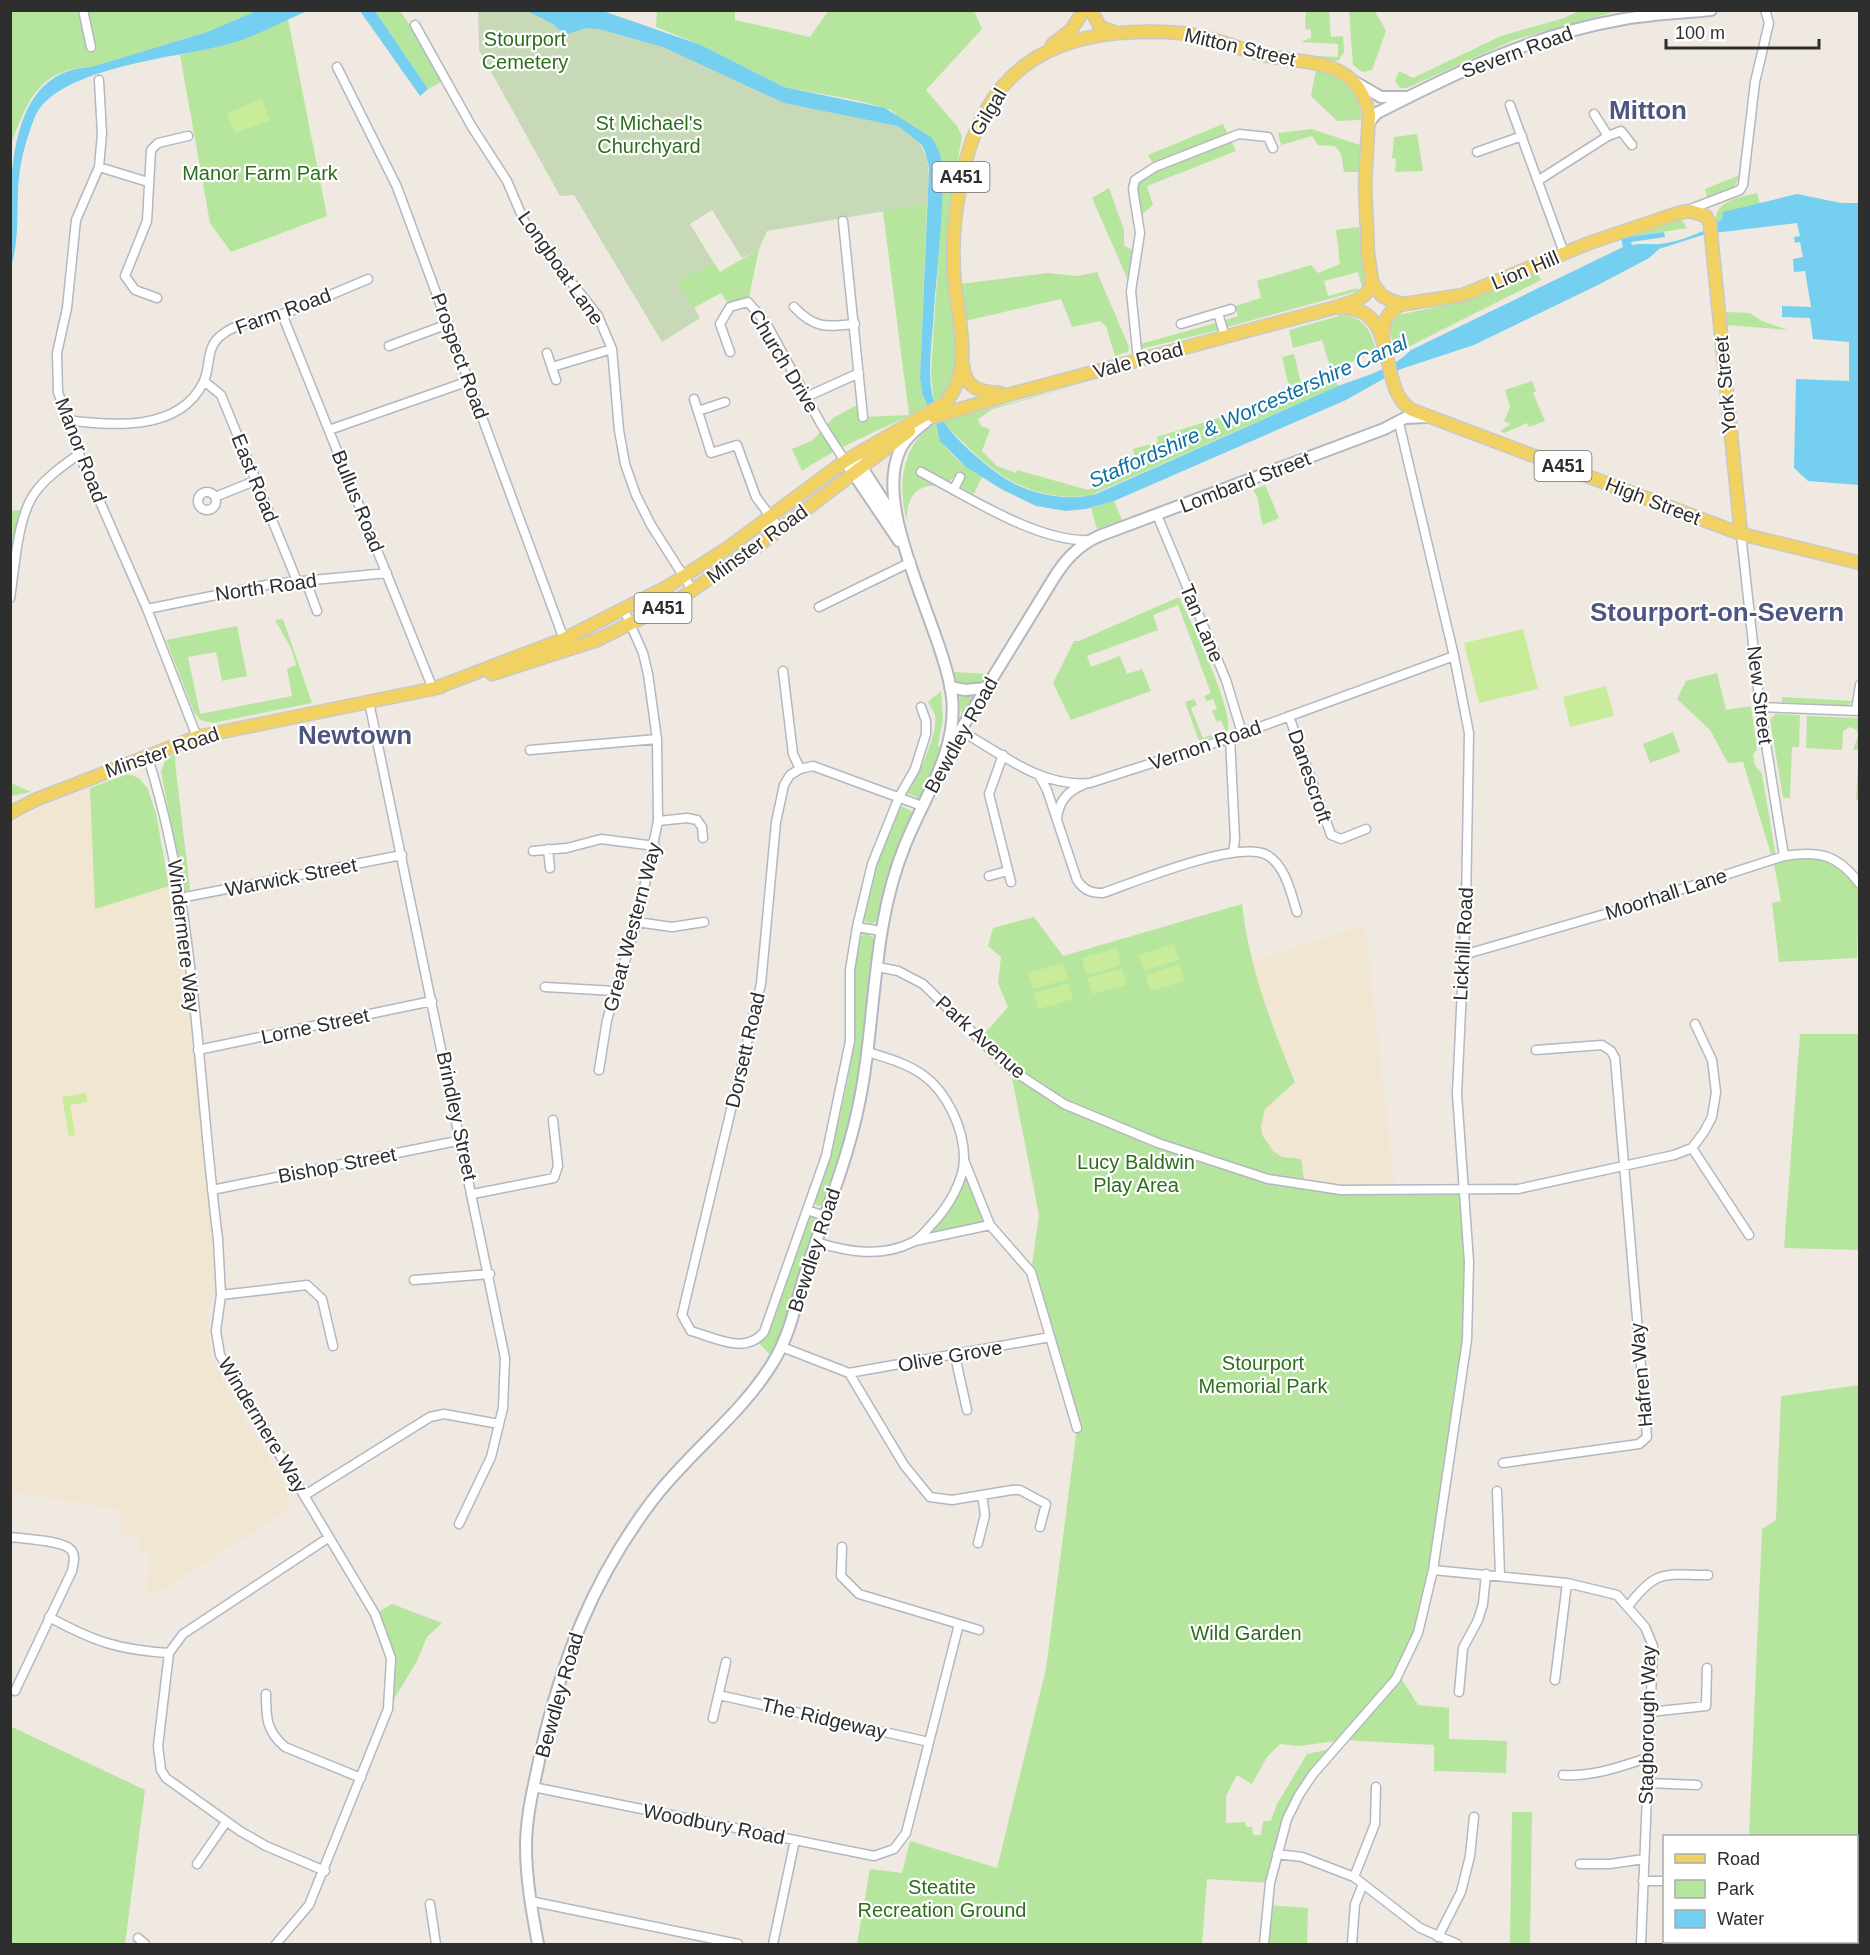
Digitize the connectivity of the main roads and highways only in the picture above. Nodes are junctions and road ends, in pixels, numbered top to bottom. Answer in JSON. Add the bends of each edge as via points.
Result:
{"nodes":[{"id":1,"x":1084,"y":10,"type":"edge"},
{"id":2,"x":1091,"y":10,"type":"edge"},
{"id":3,"x":1711,"y":10,"type":"edge"},
{"id":4,"x":1121,"y":32,"type":"junction"},
{"id":5,"x":1034,"y":58,"type":"junction"},
{"id":6,"x":1354,"y":81,"type":"junction"},
{"id":7,"x":1413,"y":95,"type":"junction"},
{"id":8,"x":1369,"y":122,"type":"junction"},
{"id":9,"x":1711,"y":231,"type":"joint"},
{"id":10,"x":1372,"y":282,"type":"junction"},
{"id":11,"x":1404,"y":304,"type":"junction"},
{"id":12,"x":1333,"y":308,"type":"junction"},
{"id":13,"x":1383,"y":339,"type":"junction"},
{"id":14,"x":963,"y":354,"type":"junction"},
{"id":15,"x":1394,"y":384,"type":"junction"},
{"id":16,"x":1011,"y":394,"type":"junction"},
{"id":17,"x":943,"y":409,"type":"junction"},
{"id":18,"x":1430,"y":417,"type":"junction"},
{"id":19,"x":929,"y":418,"type":"junction"},
{"id":20,"x":1399,"y":423,"type":"junction"},
{"id":21,"x":849,"y":458,"type":"junction"},
{"id":22,"x":857,"y":470,"type":"junction"},
{"id":23,"x":1738,"y":518,"type":"junction"},
{"id":24,"x":899,"y":525,"type":"junction"},
{"id":25,"x":1724,"y":528,"type":"junction"},
{"id":26,"x":1740,"y":534,"type":"junction"},
{"id":27,"x":1090,"y":540,"type":"joint"},
{"id":28,"x":911,"y":562,"type":"junction"},
{"id":29,"x":1860,"y":562,"type":"edge"},
{"id":30,"x":566,"y":645,"type":"junction"},
{"id":31,"x":950,"y":687,"type":"junction"},
{"id":32,"x":986,"y":688,"type":"junction"},
{"id":33,"x":946,"y":753,"type":"junction"},
{"id":34,"x":35,"y":800,"type":"junction"},
{"id":35,"x":10,"y":804,"type":"edge"},
{"id":36,"x":10,"y":813,"type":"edge"},
{"id":37,"x":538,"y":1944,"type":"edge"}],
"edges":[{"from":1,"to":5,"type":"main road","via":[[1071,30]]},
{"from":2,"to":4,"type":"main road","via":[[1100,27]]},
{"from":3,"to":7,"type":"main road","name":"Severn Road","via":[[1623,19],[1556,35],[1489,59]]},
{"from":4,"to":5,"type":"main road","name":"Gilgal","number":"A451","via":[[1076,40]]},
{"from":4,"to":6,"type":"main road","name":"Mitton Street","number":"A451","via":[[1192,34],[1261,54],[1329,66]]},
{"from":5,"to":14,"type":"main road","name":"Gilgal","number":"A451","via":[[1004,83],[986,107],[973,130],[965,158],[953,240]]},
{"from":6,"to":7,"type":"main road","name":"Mitton Street","via":[[1388,99]]},
{"from":6,"to":8,"type":"main road","via":[[1364,98]]},
{"from":7,"to":8,"type":"main road","name":"Severn Road"},
{"from":8,"to":10,"type":"main road","via":[[1365,224]]},
{"from":9,"to":11,"type":"main road","name":"Lion Hill","via":[[1706,216],[1686,212],[1564,253],[1475,291]]},
{"from":9,"to":23,"type":"main road","name":"York Street"},
{"from":10,"to":11,"type":"main road","via":[[1382,296]]},
{"from":10,"to":12,"type":"main road","number":"A451","via":[[1363,297]]},
{"from":11,"to":13,"type":"main road","via":[[1389,314],[1383,326]]},
{"from":12,"to":13,"type":"main road","via":[[1360,312],[1375,323]]},
{"from":12,"to":16,"type":"main road","name":"Vale Road","number":"A451"},
{"from":13,"to":15,"type":"main road"},
{"from":14,"to":16,"type":"main road","via":[[964,374],[970,386],[988,393]]},
{"from":14,"to":17,"type":"main road","name":"Gilgal","number":"A451","via":[[955,388]]},
{"from":15,"to":18,"type":"main road","name":"High Street","number":"A451","via":[[1407,408]]},
{"from":15,"to":20,"type":"main road"},
{"from":16,"to":17,"type":"main road","name":"Vale Road","number":"A451"},
{"from":17,"to":19,"type":"main road","number":"A451"},
{"from":18,"to":20,"type":"main road","via":[[1410,417]]},
{"from":18,"to":25,"type":"main road","name":"High Street","number":"A451"},
{"from":19,"to":21,"type":"main road","name":"Minster Road","number":"A451"},
{"from":19,"to":22,"type":"main road","name":"Minster Road","number":"A451"},
{"from":19,"to":24,"type":"main road","via":[[905,441],[897,456],[893,480]]},
{"from":20,"to":27,"type":"main road","name":"Lombard Street"},
{"from":21,"to":22,"type":"main road"},
{"from":21,"to":30,"type":"main road","name":"Minster Road","number":"A451","via":[[684,577]]},
{"from":22,"to":24,"type":"main road"},
{"from":22,"to":28,"type":"main road"},
{"from":22,"to":30,"type":"main road","name":"Minster Road","number":"A451","via":[[693,591],[632,624]]},
{"from":23,"to":25,"type":"main road","via":[[1735,525]]},
{"from":23,"to":26,"type":"main road","name":"York Street"},
{"from":24,"to":28,"type":"main road"},
{"from":25,"to":26,"type":"main road","name":"High Street","number":"A451"},
{"from":26,"to":29,"type":"main road","number":"A451"},
{"from":27,"to":32,"type":"main road","name":"Bewdley Road","via":[[1061,566]]},
{"from":28,"to":31,"type":"main road"},
{"from":30,"to":34,"type":"main road","name":"Minster Road","number":"A451","via":[[434,689],[197,737]]},
{"from":31,"to":32,"type":"main road"},
{"from":31,"to":33,"type":"main road","via":[[953,722]]},
{"from":32,"to":33,"type":"main road","name":"Bewdley Road"},
{"from":33,"to":37,"type":"main road","name":"Bewdley Road","via":[[894,876],[881,932],[857,1114],[782,1347],[750,1396],[654,1498],[618,1551],[566,1659],[533,1787],[526,1841]]},
{"from":34,"to":35,"type":"main road","name":"Minster Road","number":"A451"},
{"from":34,"to":36,"type":"main road","name":"Minster Road","number":"A451"}]}
